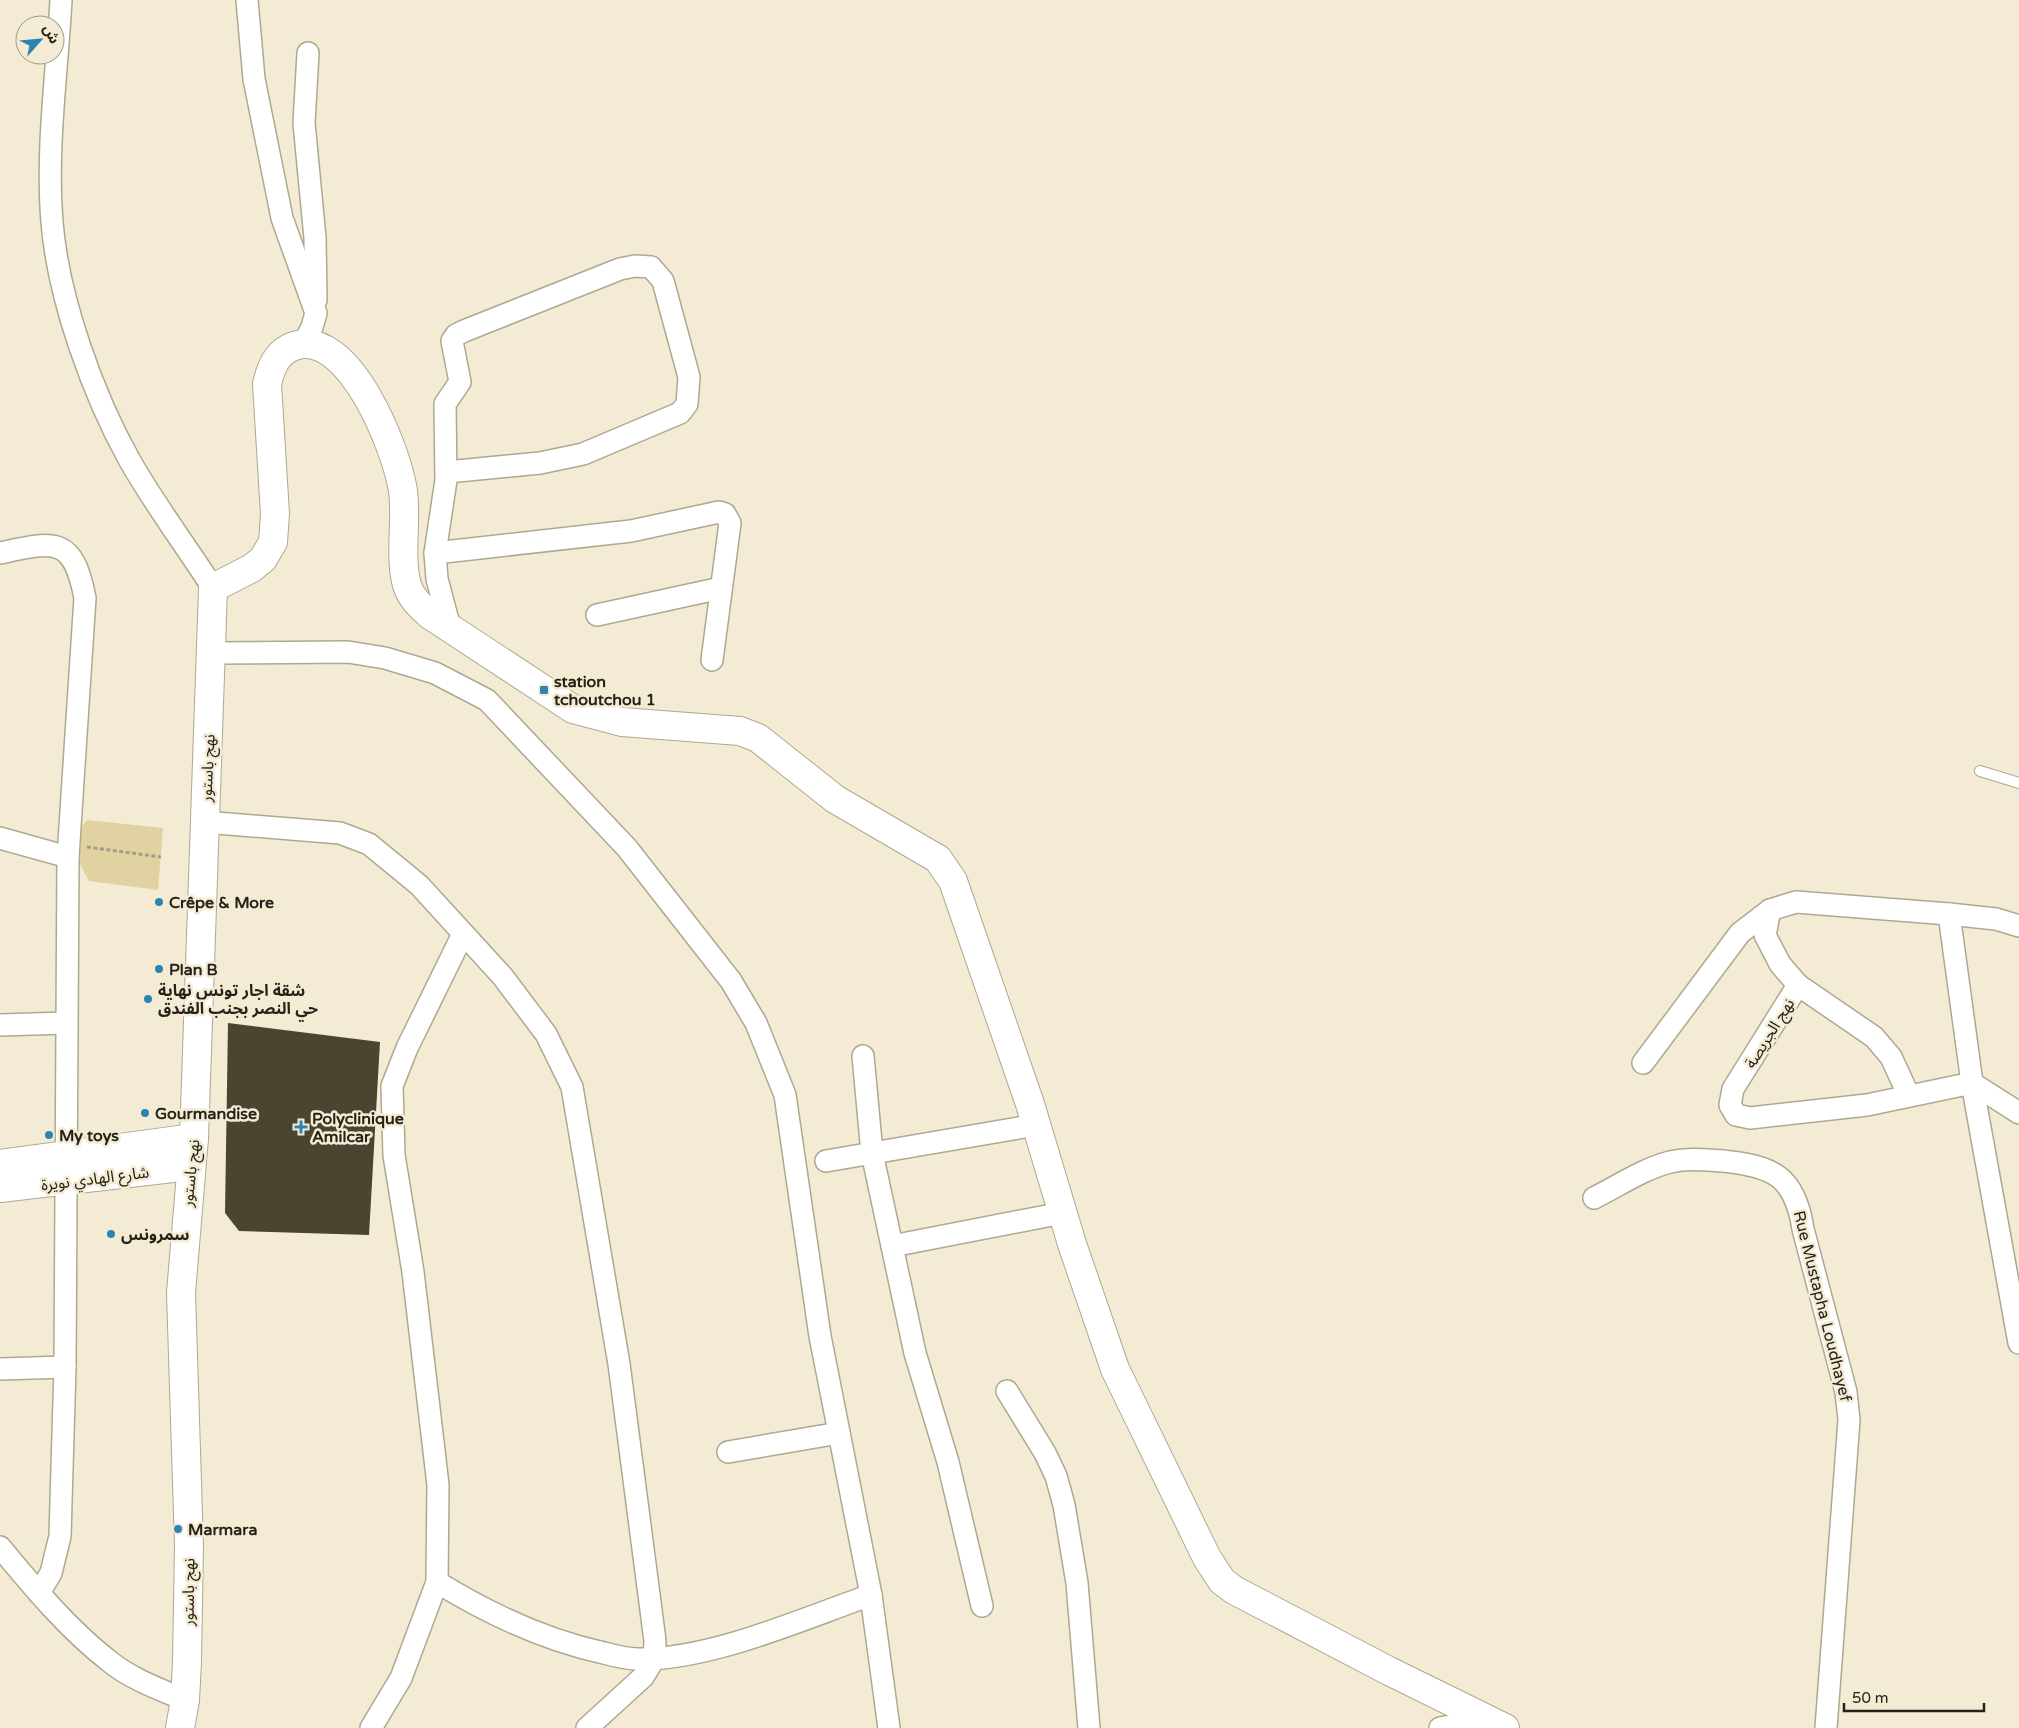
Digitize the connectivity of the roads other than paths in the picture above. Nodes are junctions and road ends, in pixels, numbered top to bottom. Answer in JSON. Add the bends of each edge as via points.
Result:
{"nodes":[{"id":1,"x":61,"y":0,"type":"edge"},
{"id":2,"x":247,"y":0,"type":"edge"},
{"id":3,"x":308,"y":53,"type":"dead end"},
{"id":4,"x":316,"y":313,"type":"junction"},
{"id":5,"x":304,"y":343,"type":"junction"},
{"id":6,"x":447,"y":472,"type":"junction"},
{"id":7,"x":0,"y":553,"type":"edge"},
{"id":8,"x":434,"y":553,"type":"junction"},
{"id":9,"x":213,"y":588,"type":"junction"},
{"id":10,"x":721,"y":588,"type":"junction"},
{"id":11,"x":598,"y":615,"type":"dead end"},
{"id":12,"x":450,"y":628,"type":"junction"},
{"id":13,"x":212,"y":653,"type":"junction"},
{"id":14,"x":712,"y":660,"type":"dead end"},
{"id":15,"x":1980,"y":771,"type":"dead end"},
{"id":16,"x":2019,"y":783,"type":"edge"},
{"id":17,"x":204,"y":822,"type":"junction"},
{"id":18,"x":0,"y":838,"type":"edge"},
{"id":19,"x":68,"y":850,"type":"junction"},
{"id":20,"x":1770,"y":910,"type":"junction"},
{"id":21,"x":1949,"y":914,"type":"junction"},
{"id":22,"x":2019,"y":926,"type":"edge"},
{"id":23,"x":463,"y":934,"type":"junction"},
{"id":24,"x":1798,"y":985,"type":"junction"},
{"id":25,"x":66,"y":1023,"type":"junction"},
{"id":26,"x":0,"y":1025,"type":"edge"},
{"id":27,"x":863,"y":1056,"type":"dead end"},
{"id":28,"x":1643,"y":1063,"type":"dead end"},
{"id":29,"x":1972,"y":1083,"type":"junction"},
{"id":30,"x":1909,"y":1096,"type":"junction"},
{"id":31,"x":2019,"y":1113,"type":"edge"},
{"id":32,"x":1036,"y":1125,"type":"junction"},
{"id":33,"x":194,"y":1138,"type":"junction"},
{"id":34,"x":872,"y":1153,"type":"junction"},
{"id":35,"x":826,"y":1161,"type":"dead end"},
{"id":36,"x":0,"y":1164,"type":"edge"},
{"id":37,"x":190,"y":1166,"type":"junction"},
{"id":38,"x":66,"y":1169,"type":"junction"},
{"id":39,"x":0,"y":1188,"type":"edge"},
{"id":40,"x":1594,"y":1198,"type":"dead end"},
{"id":41,"x":1062,"y":1213,"type":"junction"},
{"id":42,"x":892,"y":1246,"type":"junction"},
{"id":43,"x":2019,"y":1343,"type":"edge"},
{"id":44,"x":65,"y":1367,"type":"junction"},
{"id":45,"x":0,"y":1369,"type":"edge"},
{"id":46,"x":1007,"y":1391,"type":"dead end"},
{"id":47,"x":839,"y":1433,"type":"junction"},
{"id":48,"x":728,"y":1452,"type":"dead end"},
{"id":49,"x":0,"y":1547,"type":"edge"},
{"id":50,"x":437,"y":1582,"type":"junction"},
{"id":51,"x":39,"y":1593,"type":"junction"},
{"id":52,"x":871,"y":1595,"type":"junction"},
{"id":53,"x":982,"y":1606,"type":"dead end"},
{"id":54,"x":654,"y":1659,"type":"junction"},
{"id":55,"x":185,"y":1700,"type":"junction"},
{"id":56,"x":1496,"y":1724,"type":"edge"},
{"id":57,"x":180,"y":1728,"type":"edge"},
{"id":58,"x":371,"y":1728,"type":"edge"},
{"id":59,"x":587,"y":1728,"type":"edge"},
{"id":60,"x":889,"y":1728,"type":"edge"},
{"id":61,"x":1089,"y":1728,"type":"edge"},
{"id":62,"x":1440,"y":1728,"type":"edge"},
{"id":63,"x":1826,"y":1728,"type":"edge"}],
"edges":[{"from":1,"to":9,"type":"street","via":[[50,132],[50,183],[57,263],[69,312],[107,414],[130,461]]},
{"from":2,"to":4,"type":"street","via":[[254,79],[282,218]]},
{"from":3,"to":4,"type":"street","via":[[304,123],[315,238]]},
{"from":4,"to":5,"type":"street"},
{"from":5,"to":9,"type":"street","via":[[283,352],[270,369],[267,384],[273,542],[252,568]]},
{"from":5,"to":12,"type":"street","via":[[327,349],[340,360],[371,403],[396,461],[402,488],[404,572],[408,588],[415,602]]},
{"from":6,"to":6,"type":"street","via":[[445,404],[460,382],[452,341],[456,335],[620,269],[651,267],[663,282],[689,377],[687,404],[680,413],[584,454],[540,463]]},
{"from":6,"to":8,"type":"street"},
{"from":7,"to":19,"type":"street","via":[[54,544],[67,552],[82,581],[85,598]]},
{"from":8,"to":10,"type":"street","via":[[631,531],[719,512],[728,516],[730,523]]},
{"from":8,"to":12,"type":"street"},
{"from":9,"to":13,"type":"street","name":"نهج باستور"},
{"from":10,"to":11,"type":"street"},
{"from":10,"to":14,"type":"street"},
{"from":12,"to":32,"type":"street","via":[[573,709],[622,722],[740,731],[758,738],[836,799],[938,859],[953,881]]},
{"from":13,"to":17,"type":"street","name":"نهج باستور"},
{"from":13,"to":47,"type":"street","via":[[348,652],[385,658],[435,673],[487,700],[627,848],[731,981],[756,1023],[785,1096],[820,1336]]},
{"from":15,"to":16,"type":"lane"},
{"from":17,"to":23,"type":"street","via":[[340,833],[369,844],[419,885]]},
{"from":17,"to":33,"type":"street","name":"نهج باستور"},
{"from":18,"to":19,"type":"street"},
{"from":19,"to":25,"type":"street"},
{"from":20,"to":21,"type":"street","via":[[1796,902]]},
{"from":20,"to":24,"type":"street","name":"نهج الجريصة","via":[[1765,935],[1780,964]]},
{"from":20,"to":28,"type":"street","via":[[1740,933]]},
{"from":21,"to":22,"type":"street","via":[[1996,919]]},
{"from":21,"to":29,"type":"street"},
{"from":23,"to":50,"type":"street","via":[[392,1086],[394,1155],[413,1272],[438,1485]]},
{"from":23,"to":54,"type":"street","via":[[503,977],[546,1034],[572,1087],[619,1364],[655,1641]]},
{"from":24,"to":30,"type":"street","via":[[1874,1036],[1891,1057]]},
{"from":24,"to":30,"type":"street","name":"نهج الجريصة","via":[[1733,1089],[1730,1105],[1736,1115],[1750,1118],[1867,1105]]},
{"from":25,"to":26,"type":"street"},
{"from":25,"to":38,"type":"street"},
{"from":27,"to":34,"type":"street"},
{"from":29,"to":30,"type":"street","name":"نهج الجريصة"},
{"from":29,"to":31,"type":"street"},
{"from":29,"to":43,"type":"street"},
{"from":32,"to":34,"type":"street"},
{"from":32,"to":41,"type":"street"},
{"from":33,"to":37,"type":"street","name":"نهج باستور"},
{"from":33,"to":38,"type":"street","name":"شارع الهادي نويرة"},
{"from":34,"to":35,"type":"street"},
{"from":34,"to":42,"type":"street"},
{"from":36,"to":38,"type":"street","name":"شارع الهادي نويرة"},
{"from":37,"to":38,"type":"street","name":"شارع الهادي نويرة"},
{"from":37,"to":55,"type":"street","name":"نهج باستور","via":[[181,1293],[189,1545]]},
{"from":38,"to":39,"type":"street","name":"شارع الهادي نويرة"},
{"from":38,"to":44,"type":"street"},
{"from":40,"to":63,"type":"street","name":"Rue Mustapha Loudhayef","via":[[1669,1162],[1691,1159],[1744,1163],[1767,1169],[1782,1180],[1800,1207],[1846,1392],[1850,1420]]},
{"from":41,"to":42,"type":"street"},
{"from":41,"to":56,"type":"street","via":[[1115,1369],[1196,1540],[1222,1580],[1234,1590]]},
{"from":42,"to":53,"type":"street","via":[[915,1353],[948,1462]]},
{"from":44,"to":45,"type":"street"},
{"from":44,"to":51,"type":"street","via":[[60,1536],[51,1573]]},
{"from":46,"to":61,"type":"street","via":[[1045,1452],[1064,1505],[1077,1583]]},
{"from":47,"to":48,"type":"street"},
{"from":47,"to":52,"type":"street"},
{"from":49,"to":51,"type":"street"},
{"from":50,"to":54,"type":"street","via":[[489,1612],[533,1632],[582,1649],[635,1659]]},
{"from":50,"to":58,"type":"street","via":[[401,1678]]},
{"from":51,"to":55,"type":"street","via":[[110,1662],[138,1679]]},
{"from":52,"to":54,"type":"street","via":[[728,1644]]},
{"from":52,"to":60,"type":"street"},
{"from":54,"to":59,"type":"street","via":[[643,1677]]},
{"from":55,"to":57,"type":"street","name":"نهج باستور"},
{"from":56,"to":62,"type":"street"}]}
